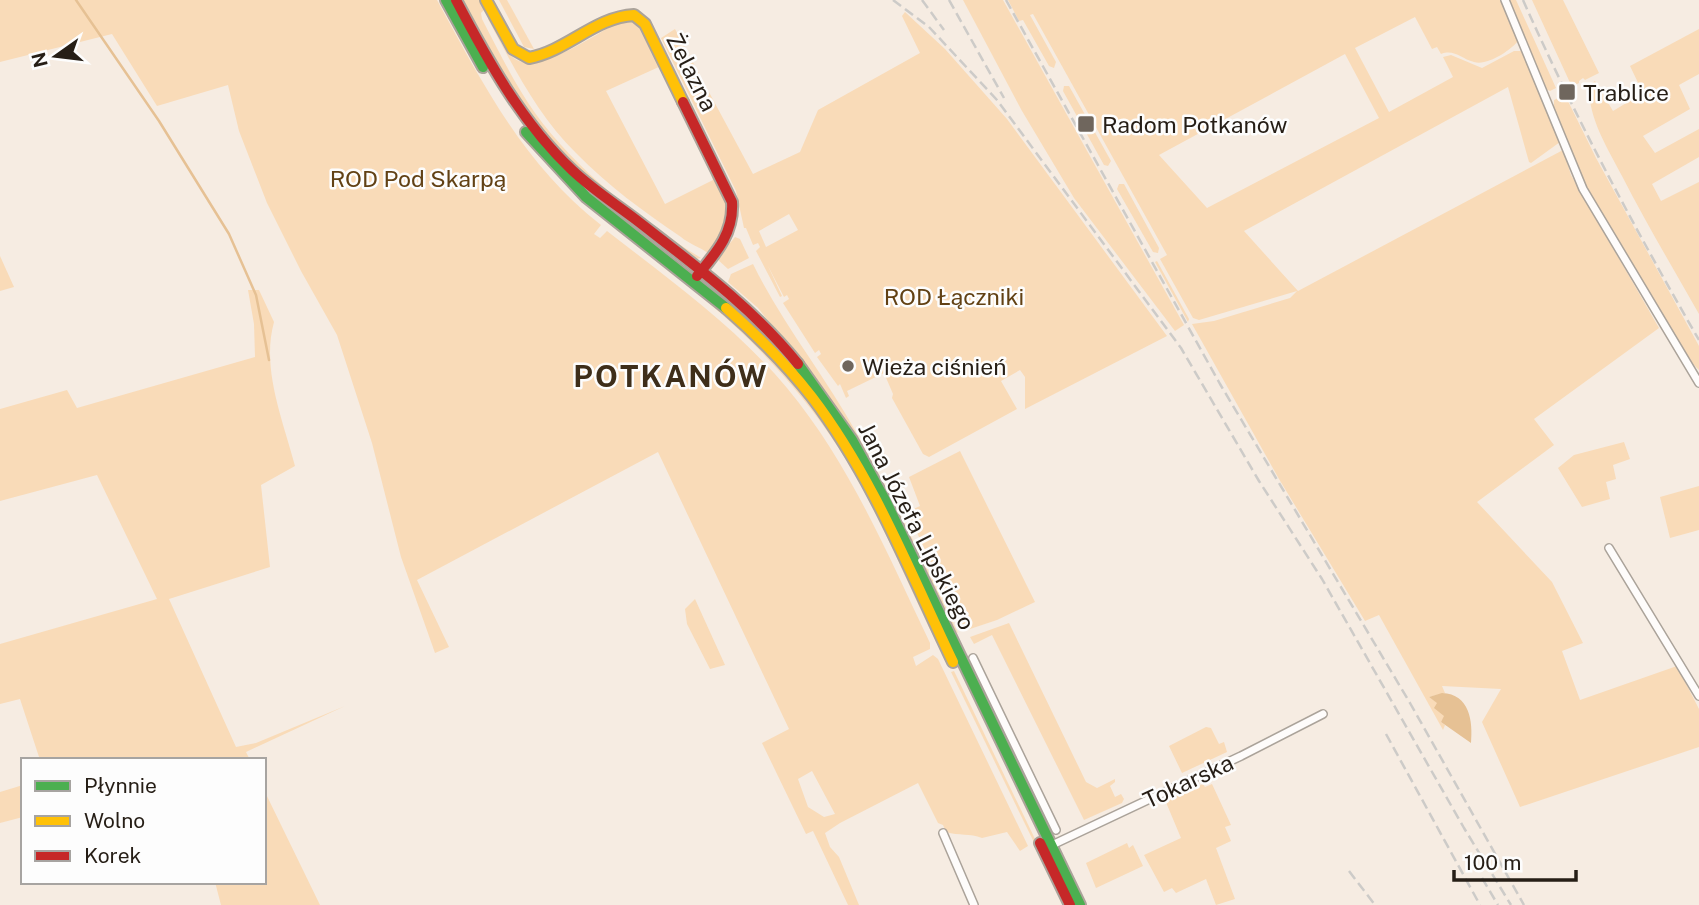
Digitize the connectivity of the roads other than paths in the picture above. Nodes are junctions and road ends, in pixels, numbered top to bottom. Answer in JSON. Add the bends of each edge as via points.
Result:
{"nodes":[{"id":1,"x":446,"y":0,"type":"edge"},
{"id":2,"x":456,"y":0,"type":"edge"},
{"id":3,"x":486,"y":0,"type":"edge"},
{"id":4,"x":1505,"y":0,"type":"edge"},
{"id":5,"x":701,"y":271,"type":"junction"},
{"id":6,"x":694,"y":281,"type":"junction"},
{"id":7,"x":1699,"y":383,"type":"edge"},
{"id":8,"x":1609,"y":548,"type":"dead end"},
{"id":9,"x":973,"y":658,"type":"dead end"},
{"id":10,"x":1699,"y":696,"type":"edge"},
{"id":11,"x":1323,"y":714,"type":"dead end"},
{"id":12,"x":1056,"y":830,"type":"dead end"},
{"id":13,"x":943,"y":833,"type":"dead end"},
{"id":14,"x":1046,"y":849,"type":"junction"},
{"id":15,"x":974,"y":905,"type":"edge"},
{"id":16,"x":1070,"y":905,"type":"edge"},
{"id":17,"x":1080,"y":905,"type":"edge"}],
"edges":[{"from":1,"to":6,"type":"main road","name":"Jana Józefa Lipskiego","via":[[493,86],[538,146],[597,206]]},
{"from":2,"to":5,"type":"main road","name":"Jana Józefa Lipskiego","via":[[503,86],[551,148],[583,181]]},
{"from":3,"to":5,"type":"main road","name":"Żelazna","via":[[513,49],[529,58],[619,16],[634,15],[645,24],[732,202],[729,234]]},
{"from":4,"to":7,"type":"street","via":[[1583,189]]},
{"from":5,"to":6,"type":"main road","name":"Żelazna"},
{"from":5,"to":14,"type":"main road","name":"Jana Józefa Lipskiego","via":[[783,344],[852,440],[886,502]]},
{"from":6,"to":14,"type":"main road","name":"Jana Józefa Lipskiego","via":[[802,384],[853,457]]},
{"from":8,"to":10,"type":"street"},
{"from":9,"to":12,"type":"street"},
{"from":11,"to":14,"type":"street","name":"Tokarska"},
{"from":13,"to":15,"type":"street"},
{"from":14,"to":16,"type":"main road","name":"Jana Józefa Lipskiego"},
{"from":14,"to":17,"type":"main road","name":"Jana Józefa Lipskiego"}]}
